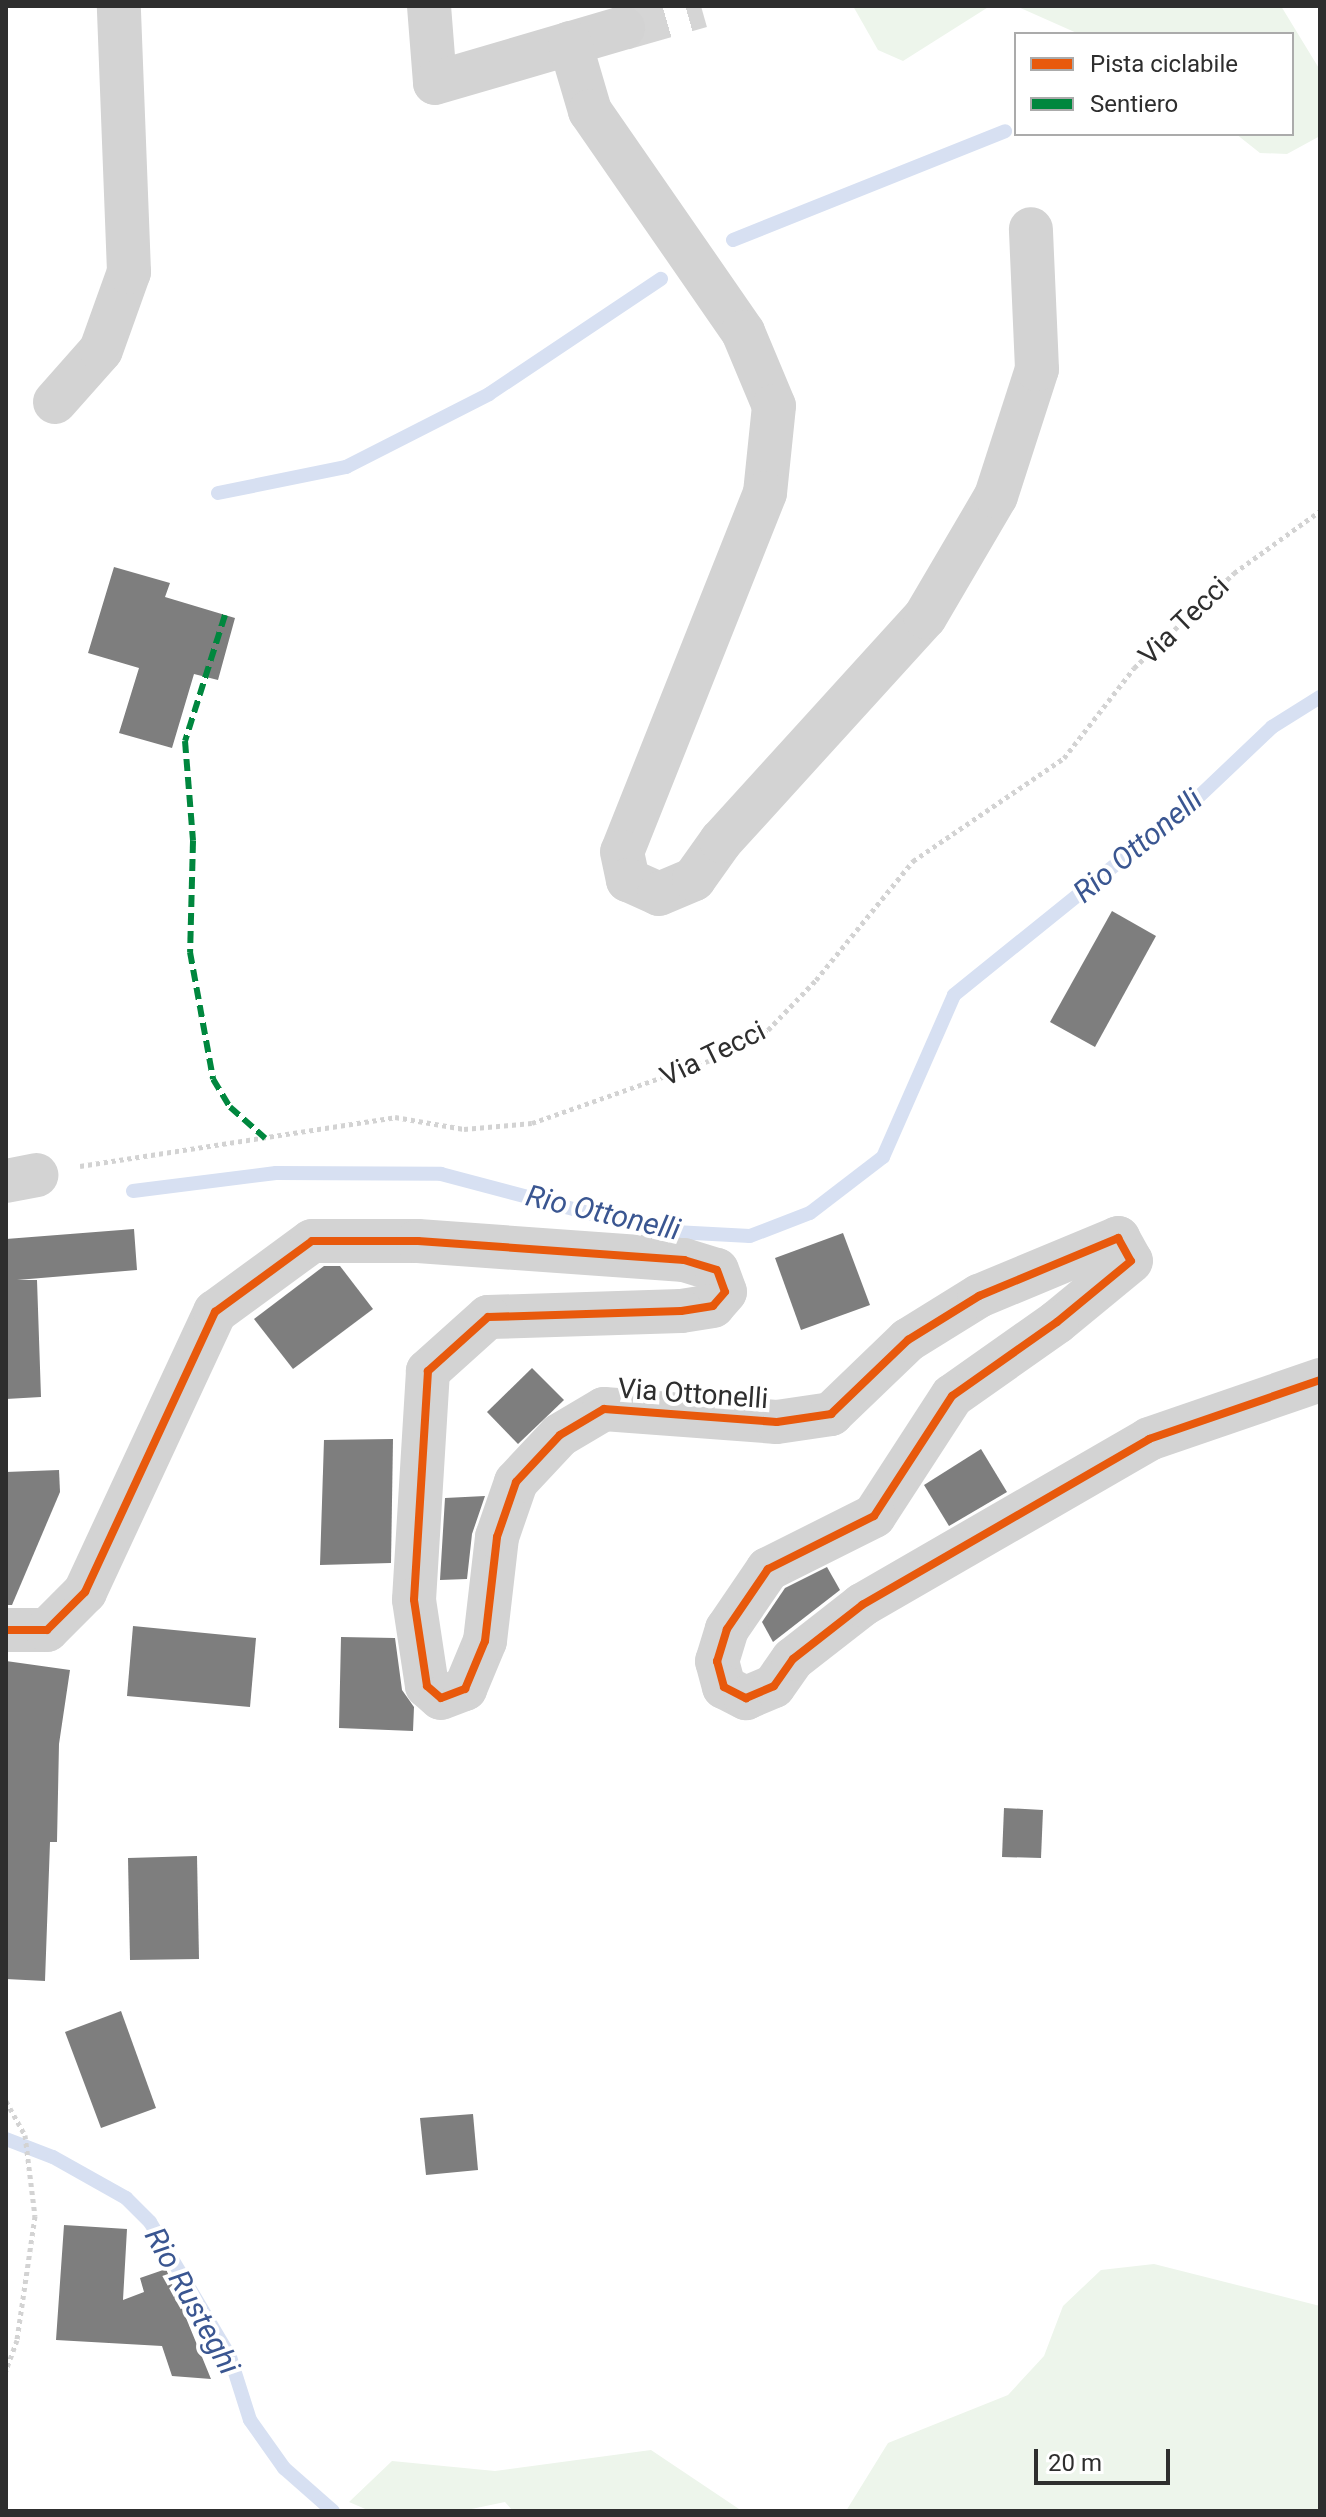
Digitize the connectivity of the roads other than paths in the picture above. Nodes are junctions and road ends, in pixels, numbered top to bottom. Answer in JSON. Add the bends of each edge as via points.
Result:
{"nodes":[{"id":1,"x":119,"y":6,"type":"edge"},
{"id":2,"x":429,"y":6,"type":"edge"},
{"id":3,"x":623,"y":28,"type":"tunnel mouth"},
{"id":4,"x":570,"y":43,"type":"junction"},
{"id":5,"x":1031,"y":229,"type":"dead end"},
{"id":6,"x":55,"y":402,"type":"dead end"},
{"id":7,"x":1320,"y":1380,"type":"edge"},
{"id":8,"x":6,"y":1630,"type":"edge"}],
"edges":[{"from":1,"to":6,"type":"street","via":[[129,272],[101,350]]},
{"from":2,"to":4,"type":"street","via":[[435,83]]},
{"from":3,"to":4,"type":"street"},
{"from":4,"to":5,"type":"street","via":[[590,111],[743,332],[774,406],[765,493],[622,852],[628,880],[659,894],[694,879],[721,841],[925,617],[996,496],[1037,369]]},
{"from":7,"to":8,"type":"street","name":"Via Ottonelli","via":[[1149,1439],[862,1605],[793,1659],[774,1686],[746,1698],[724,1687],[717,1661],[727,1629],[768,1569],[874,1516],[952,1396],[1069,1313],[1131,1261],[1118,1238],[979,1296],[908,1340],[831,1414],[777,1422],[604,1409],[560,1435],[516,1482],[497,1537],[485,1641],[465,1689],[441,1698],[427,1686],[414,1600],[428,1371],[488,1317],[681,1311],[713,1306],[725,1292],[717,1270],[684,1260],[418,1241],[312,1241],[215,1312],[85,1592],[47,1630]]}]}
